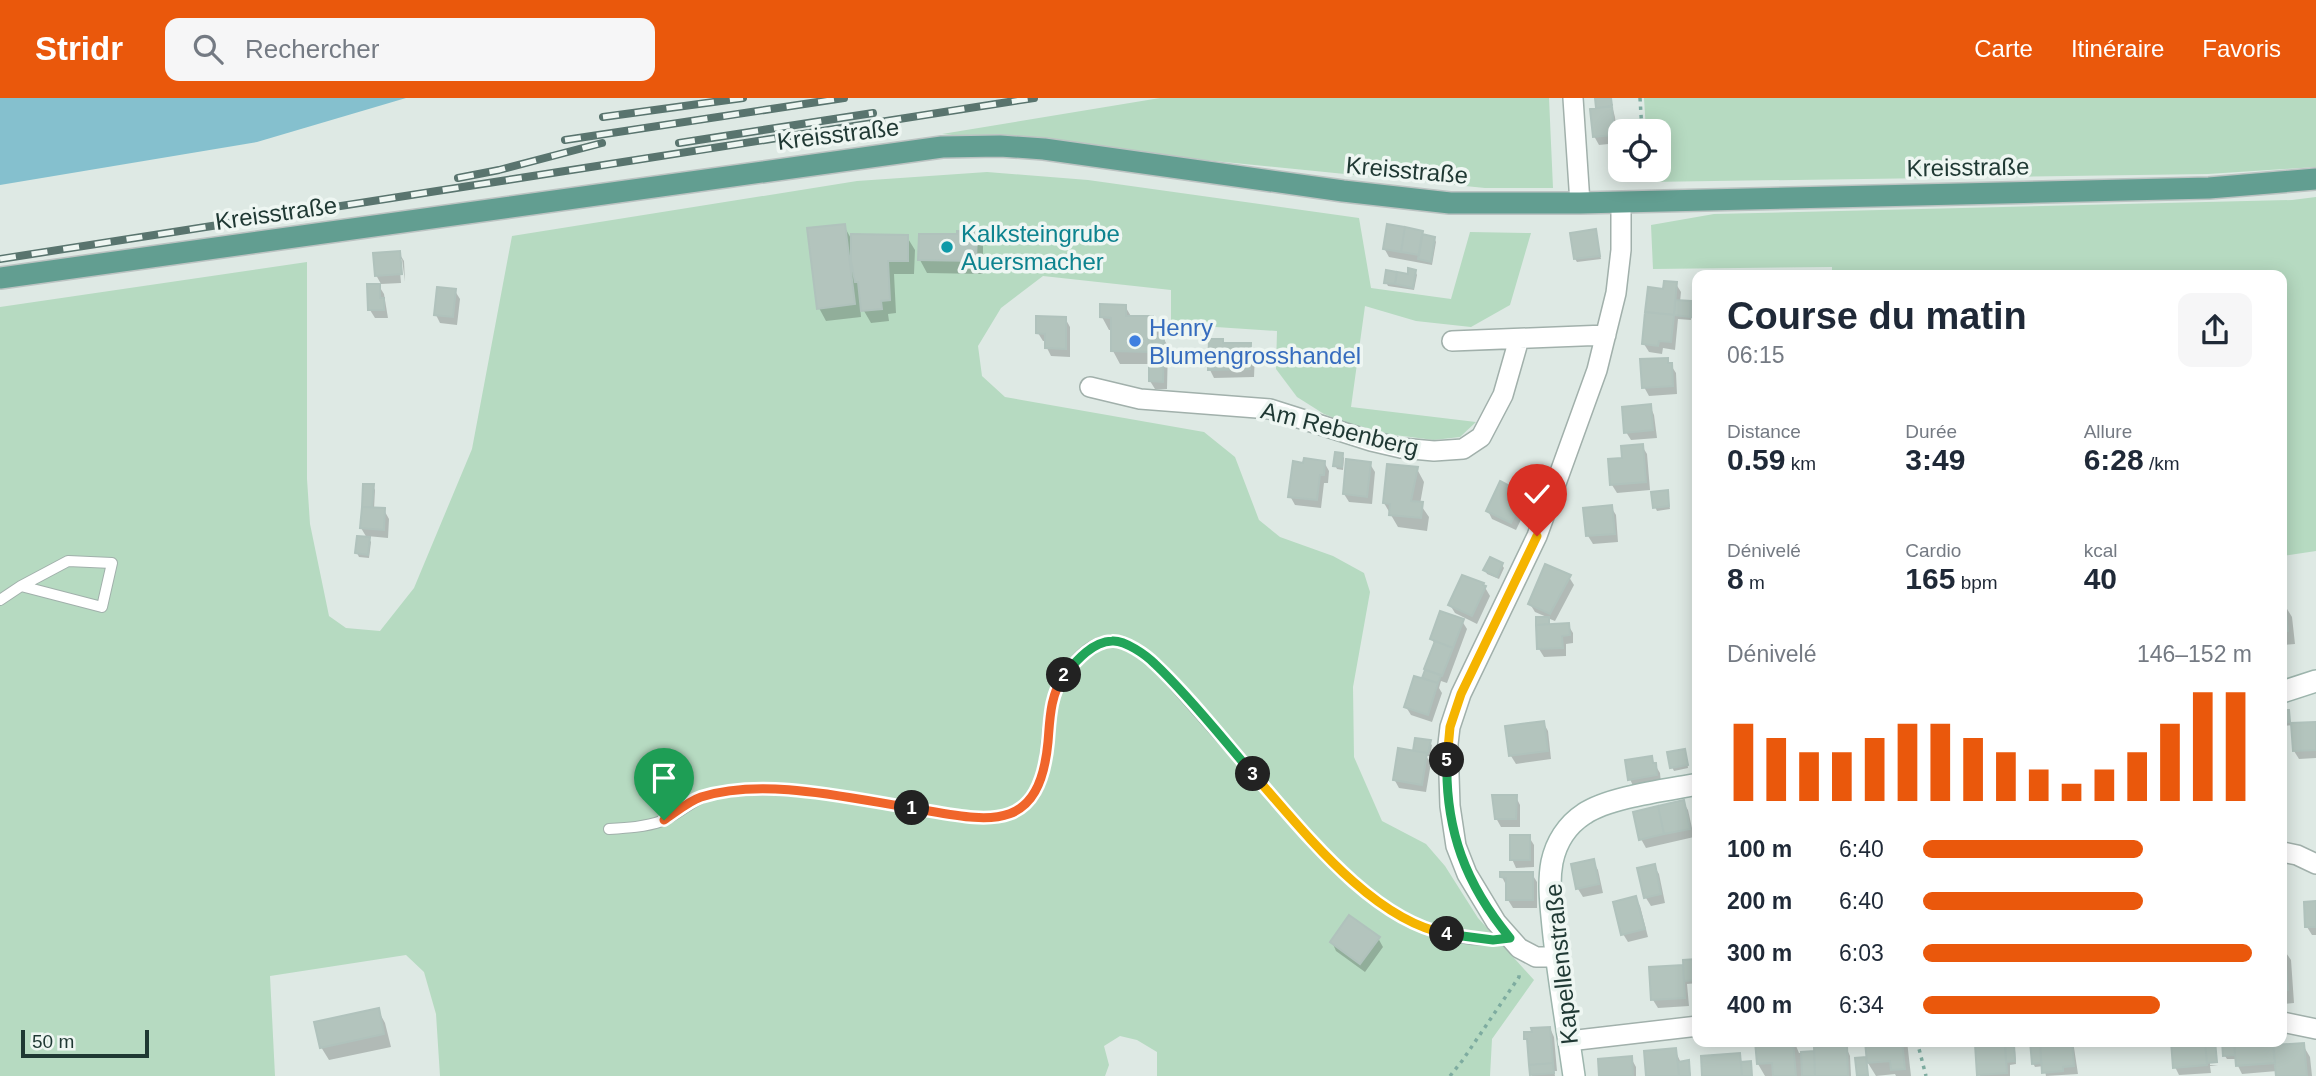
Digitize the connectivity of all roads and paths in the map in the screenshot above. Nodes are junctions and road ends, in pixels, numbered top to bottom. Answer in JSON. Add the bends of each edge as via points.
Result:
{"nodes":[{"id":1,"x":1573,"y":98,"type":"edge"},
{"id":2,"x":1640,"y":98,"type":"edge"},
{"id":3,"x":1641,"y":119,"type":"edge"},
{"id":4,"x":2316,"y":179,"type":"edge"},
{"id":5,"x":1621,"y":202,"type":"junction"},
{"id":6,"x":1580,"y":203,"type":"junction"},
{"id":7,"x":0,"y":278,"type":"edge"},
{"id":8,"x":1606,"y":335,"type":"junction"},
{"id":9,"x":1519,"y":339,"type":"junction"},
{"id":10,"x":1452,"y":341,"type":"dead end"},
{"id":11,"x":1090,"y":387,"type":"dead end"},
{"id":12,"x":21,"y":586,"type":"junction"},
{"id":13,"x":0,"y":600,"type":"edge"},
{"id":14,"x":2316,"y":681,"type":"edge"},
{"id":15,"x":2287,"y":690,"type":"edge"},
{"id":16,"x":1692,"y":785,"type":"edge"},
{"id":17,"x":609,"y":829,"type":"dead end"},
{"id":18,"x":2287,"y":853,"type":"edge"},
{"id":19,"x":2316,"y":864,"type":"edge"},
{"id":20,"x":1510,"y":938,"type":"junction"},
{"id":21,"x":1556,"y":957,"type":"junction"},
{"id":22,"x":1519,"y":971,"type":"dead end"},
{"id":23,"x":2287,"y":1023,"type":"edge"},
{"id":24,"x":1692,"y":1027,"type":"edge"},
{"id":25,"x":2316,"y":1028,"type":"edge"},
{"id":26,"x":1569,"y":1041,"type":"junction"},
{"id":27,"x":1919,"y":1047,"type":"edge"},
{"id":28,"x":1450,"y":1076,"type":"edge"},
{"id":29,"x":1574,"y":1076,"type":"edge"},
{"id":30,"x":1926,"y":1076,"type":"edge"}],
"edges":[{"from":1,"to":6,"type":"street"},
{"from":2,"to":3,"type":"path"},
{"from":4,"to":5,"type":"main road","name":"Kreisstraße","via":[[2209,188]]},
{"from":5,"to":6,"type":"main road","name":"Kreisstraße"},
{"from":5,"to":8,"type":"street","via":[[1621,250]]},
{"from":6,"to":7,"type":"main road","name":"Kreisstraße","via":[[1450,203],[1044,149],[942,147]]},
{"from":8,"to":9,"type":"street"},
{"from":8,"to":20,"type":"street","via":[[1537,536],[1461,694],[1450,727],[1447,765],[1456,846],[1479,897]]},
{"from":9,"to":10,"type":"street"},
{"from":9,"to":11,"type":"street","name":"Am Rebenberg","via":[[1503,395],[1481,437],[1462,449],[1434,452],[1401,447],[1270,409],[1140,399]]},
{"from":12,"to":12,"type":"lane","via":[[102,607],[112,563],[68,561]]},
{"from":12,"to":13,"type":"lane"},
{"from":14,"to":15,"type":"street"},
{"from":16,"to":21,"type":"street","name":"Kapellenstraße","via":[[1602,805],[1565,831],[1552,862],[1550,882]]},
{"from":17,"to":20,"type":"lane","via":[[643,827],[664,820],[698,798],[754,790],[808,793],[981,818],[1014,813],[1038,789],[1050,712],[1063,676],[1085,653],[1115,640],[1153,662],[1323,852],[1371,897],[1438,933]]},
{"from":18,"to":19,"type":"street"},
{"from":20,"to":21,"type":"street","via":[[1530,955]]},
{"from":21,"to":26,"type":"street","name":"Kapellenstraße"},
{"from":22,"to":28,"type":"path"},
{"from":23,"to":25,"type":"street"},
{"from":24,"to":26,"type":"street"},
{"from":26,"to":29,"type":"street","name":"Kapellenstraße"},
{"from":27,"to":30,"type":"path"}]}
